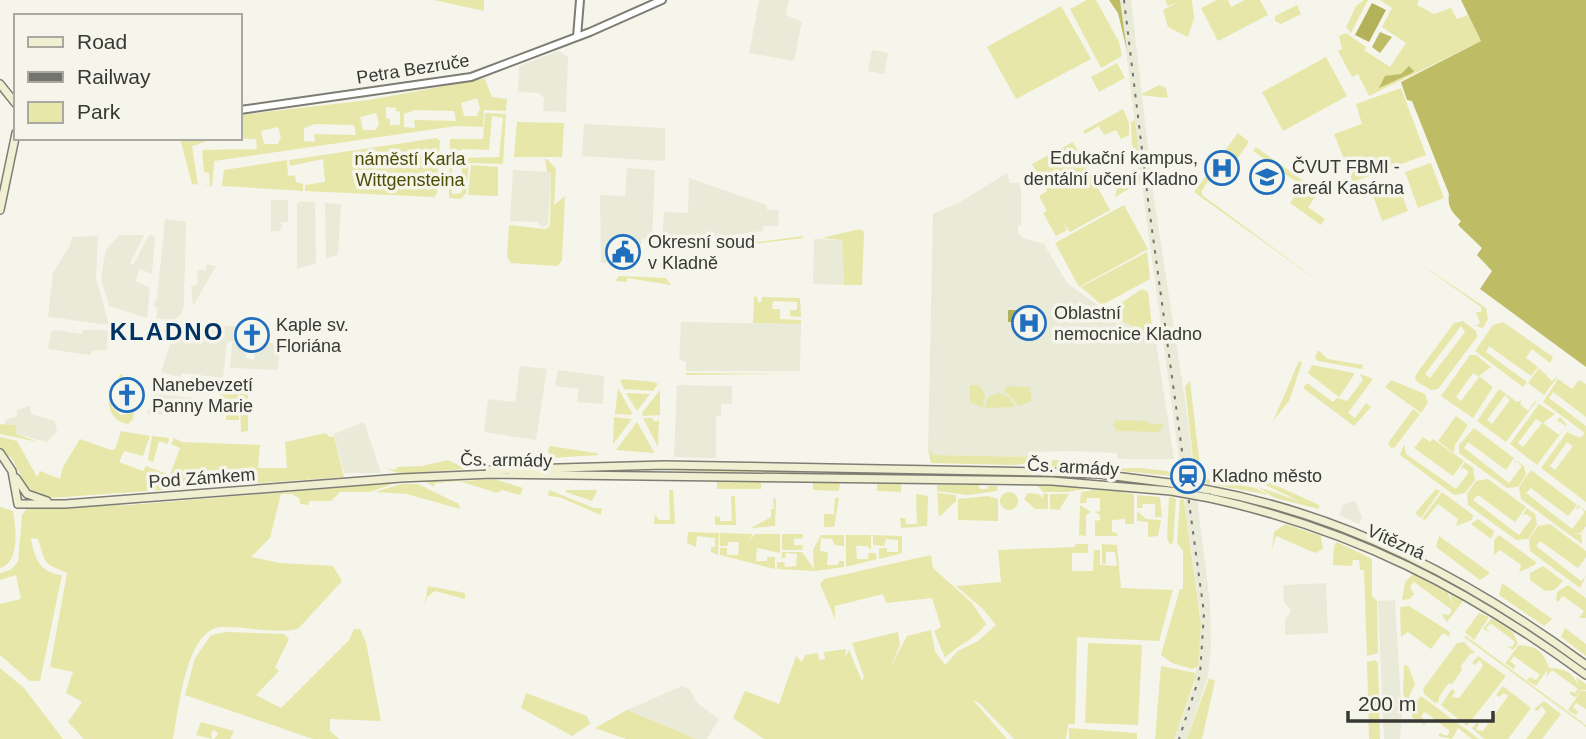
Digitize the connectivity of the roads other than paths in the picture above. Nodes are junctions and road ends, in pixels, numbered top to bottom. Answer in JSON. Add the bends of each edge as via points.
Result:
{"nodes":[{"id":1,"x":580,"y":0,"type":"edge"},
{"id":2,"x":662,"y":0,"type":"edge"},
{"id":3,"x":577,"y":37,"type":"junction"},
{"id":4,"x":0,"y":83,"type":"edge"},
{"id":5,"x":14,"y":101,"type":"edge"},
{"id":6,"x":242,"y":110,"type":"edge"},
{"id":7,"x":15,"y":140,"type":"edge"},
{"id":8,"x":0,"y":209,"type":"edge"},
{"id":9,"x":0,"y":453,"type":"edge"},
{"id":10,"x":12,"y":471,"type":"junction"},
{"id":11,"x":443,"y":475,"type":"junction"},
{"id":12,"x":1170,"y":487,"type":"junction"},
{"id":13,"x":1209,"y":494,"type":"junction"},
{"id":14,"x":78,"y":502,"type":"junction"},
{"id":15,"x":1586,"y":665,"type":"edge"},
{"id":16,"x":1586,"y":675,"type":"edge"}],
"edges":[{"from":1,"to":3,"type":"street"},
{"from":2,"to":3,"type":"street","name":"Petra Bezruče"},
{"from":3,"to":6,"type":"street","name":"Petra Bezruče","via":[[471,76]]},
{"from":4,"to":5,"type":"main road"},
{"from":7,"to":8,"type":"main road"},
{"from":9,"to":10,"type":"main road","name":"Pod Zámkem"},
{"from":10,"to":14,"type":"main road","via":[[31,496]]},
{"from":10,"to":14,"type":"main road","name":"Pod Zámkem","via":[[18,503]]},
{"from":11,"to":12,"type":"main road","name":"Čs. armády","via":[[664,474]]},
{"from":11,"to":12,"type":"main road","name":"Čs. armády","via":[[600,466],[803,467],[1088,474]]},
{"from":11,"to":14,"type":"main road","name":"Pod Zámkem"},
{"from":12,"to":13,"type":"main road","name":"Vítězná","bridge":true},
{"from":13,"to":15,"type":"main road","name":"Vítězná","via":[[1271,503],[1396,549],[1491,599]]},
{"from":13,"to":16,"type":"main road","name":"Vítězná","via":[[1307,523],[1403,561],[1491,608]]}]}
